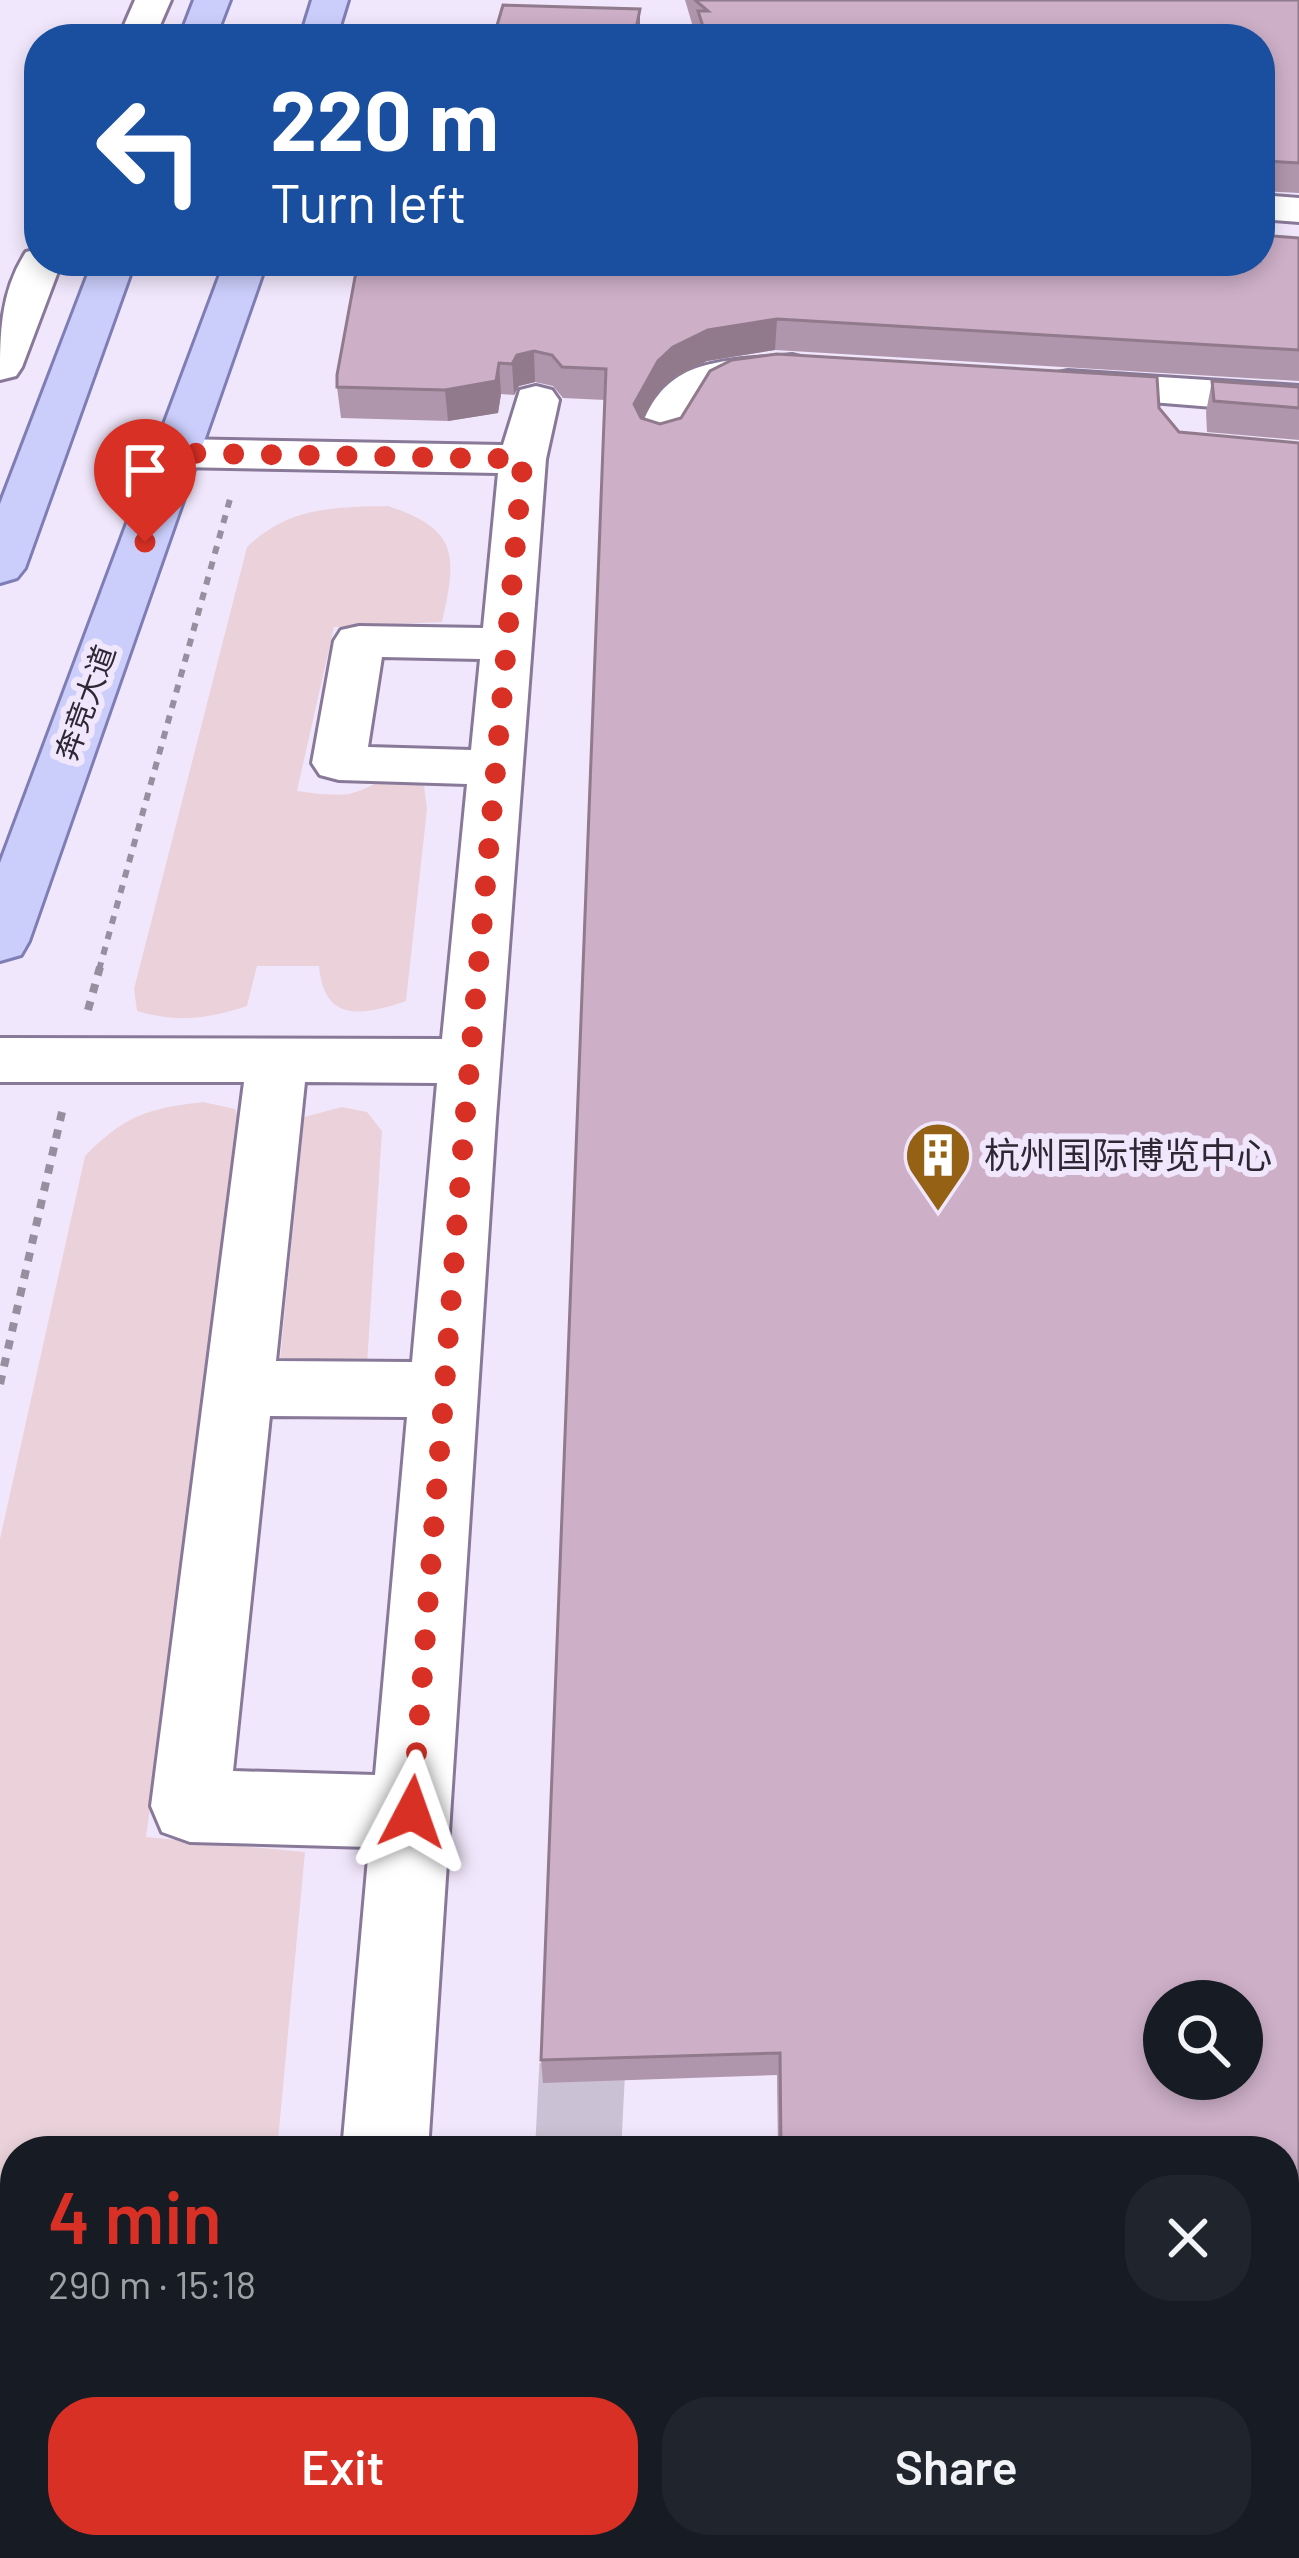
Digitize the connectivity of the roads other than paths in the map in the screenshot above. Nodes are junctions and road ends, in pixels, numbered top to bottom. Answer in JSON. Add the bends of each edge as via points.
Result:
{"nodes":[{"id":1,"x":35,"y":276,"type":"edge"},
{"id":2,"x":108,"y":276,"type":"edge"},
{"id":3,"x":241,"y":276,"type":"edge"},
{"id":4,"x":0,"y":367,"type":"edge"},
{"id":5,"x":823,"y":368,"type":"edge"},
{"id":6,"x":1299,"y":375,"type":"edge"},
{"id":7,"x":1299,"y":400,"type":"edge"},
{"id":8,"x":661,"y":437,"type":"edge"},
{"id":9,"x":177,"y":453,"type":"junction"},
{"id":10,"x":0,"y":568,"type":"edge"},
{"id":11,"x":507,"y":644,"type":"junction"},
{"id":12,"x":496,"y":768,"type":"junction"},
{"id":13,"x":0,"y":941,"type":"edge"},
{"id":14,"x":0,"y":1060,"type":"edge"},
{"id":15,"x":277,"y":1060,"type":"junction"},
{"id":16,"x":470,"y":1061,"type":"junction"},
{"id":17,"x":239,"y":1388,"type":"junction"},
{"id":18,"x":444,"y":1390,"type":"junction"},
{"id":19,"x":412,"y":1812,"type":"junction"},
{"id":20,"x":386,"y":2136,"type":"edge"}],
"edges":[{"from":1,"to":4,"type":"street"},
{"from":2,"to":10,"type":"main road"},
{"from":3,"to":9,"type":"main road","name":"奔竞大道"},
{"from":5,"to":8,"type":"street","via":[[710,376],[670,405]]},
{"from":6,"to":7,"type":"street","via":[[1042,367],[1178,414]]},
{"from":9,"to":11,"type":"street","via":[[530,429]]},
{"from":9,"to":13,"type":"main road","name":"奔竞大道"},
{"from":11,"to":12,"type":"street"},
{"from":11,"to":12,"type":"street","via":[[359,641],[339,763]]},
{"from":12,"to":16,"type":"street"},
{"from":14,"to":15,"type":"street"},
{"from":15,"to":16,"type":"street"},
{"from":15,"to":17,"type":"street"},
{"from":16,"to":18,"type":"street"},
{"from":17,"to":18,"type":"street"},
{"from":17,"to":19,"type":"street","via":[[190,1806]]},
{"from":18,"to":19,"type":"street"},
{"from":19,"to":20,"type":"street"}]}
